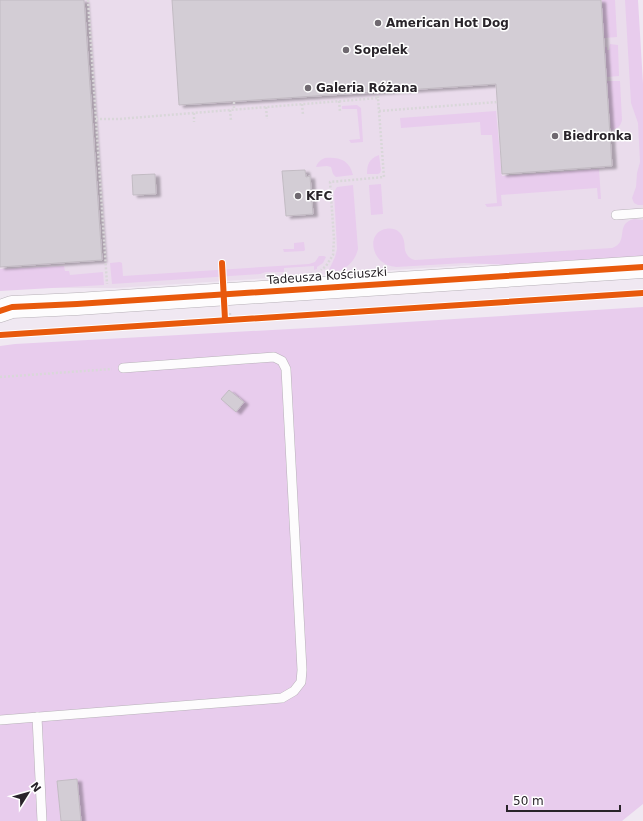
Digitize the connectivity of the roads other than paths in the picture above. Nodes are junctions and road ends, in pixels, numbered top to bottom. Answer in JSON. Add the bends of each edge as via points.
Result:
{"nodes":[{"id":1,"x":643,"y":213,"type":"edge"},
{"id":2,"x":616,"y":215,"type":"dead end"},
{"id":3,"x":643,"y":267,"type":"edge"},
{"id":4,"x":4,"y":307,"type":"edge"},
{"id":5,"x":123,"y":368,"type":"road end"},
{"id":6,"x":37,"y":717,"type":"junction"},
{"id":7,"x":0,"y":720,"type":"edge"},
{"id":8,"x":42,"y":821,"type":"edge"}],
"edges":[{"from":1,"to":2,"type":"lane"},
{"from":3,"to":4,"type":"street","name":"Tadeusza Kościuszki"},
{"from":5,"to":6,"type":"lane","via":[[274,357],[282,361],[287,377],[302,682],[294,691],[282,698]]},
{"from":6,"to":7,"type":"lane"},
{"from":6,"to":8,"type":"lane"}]}
